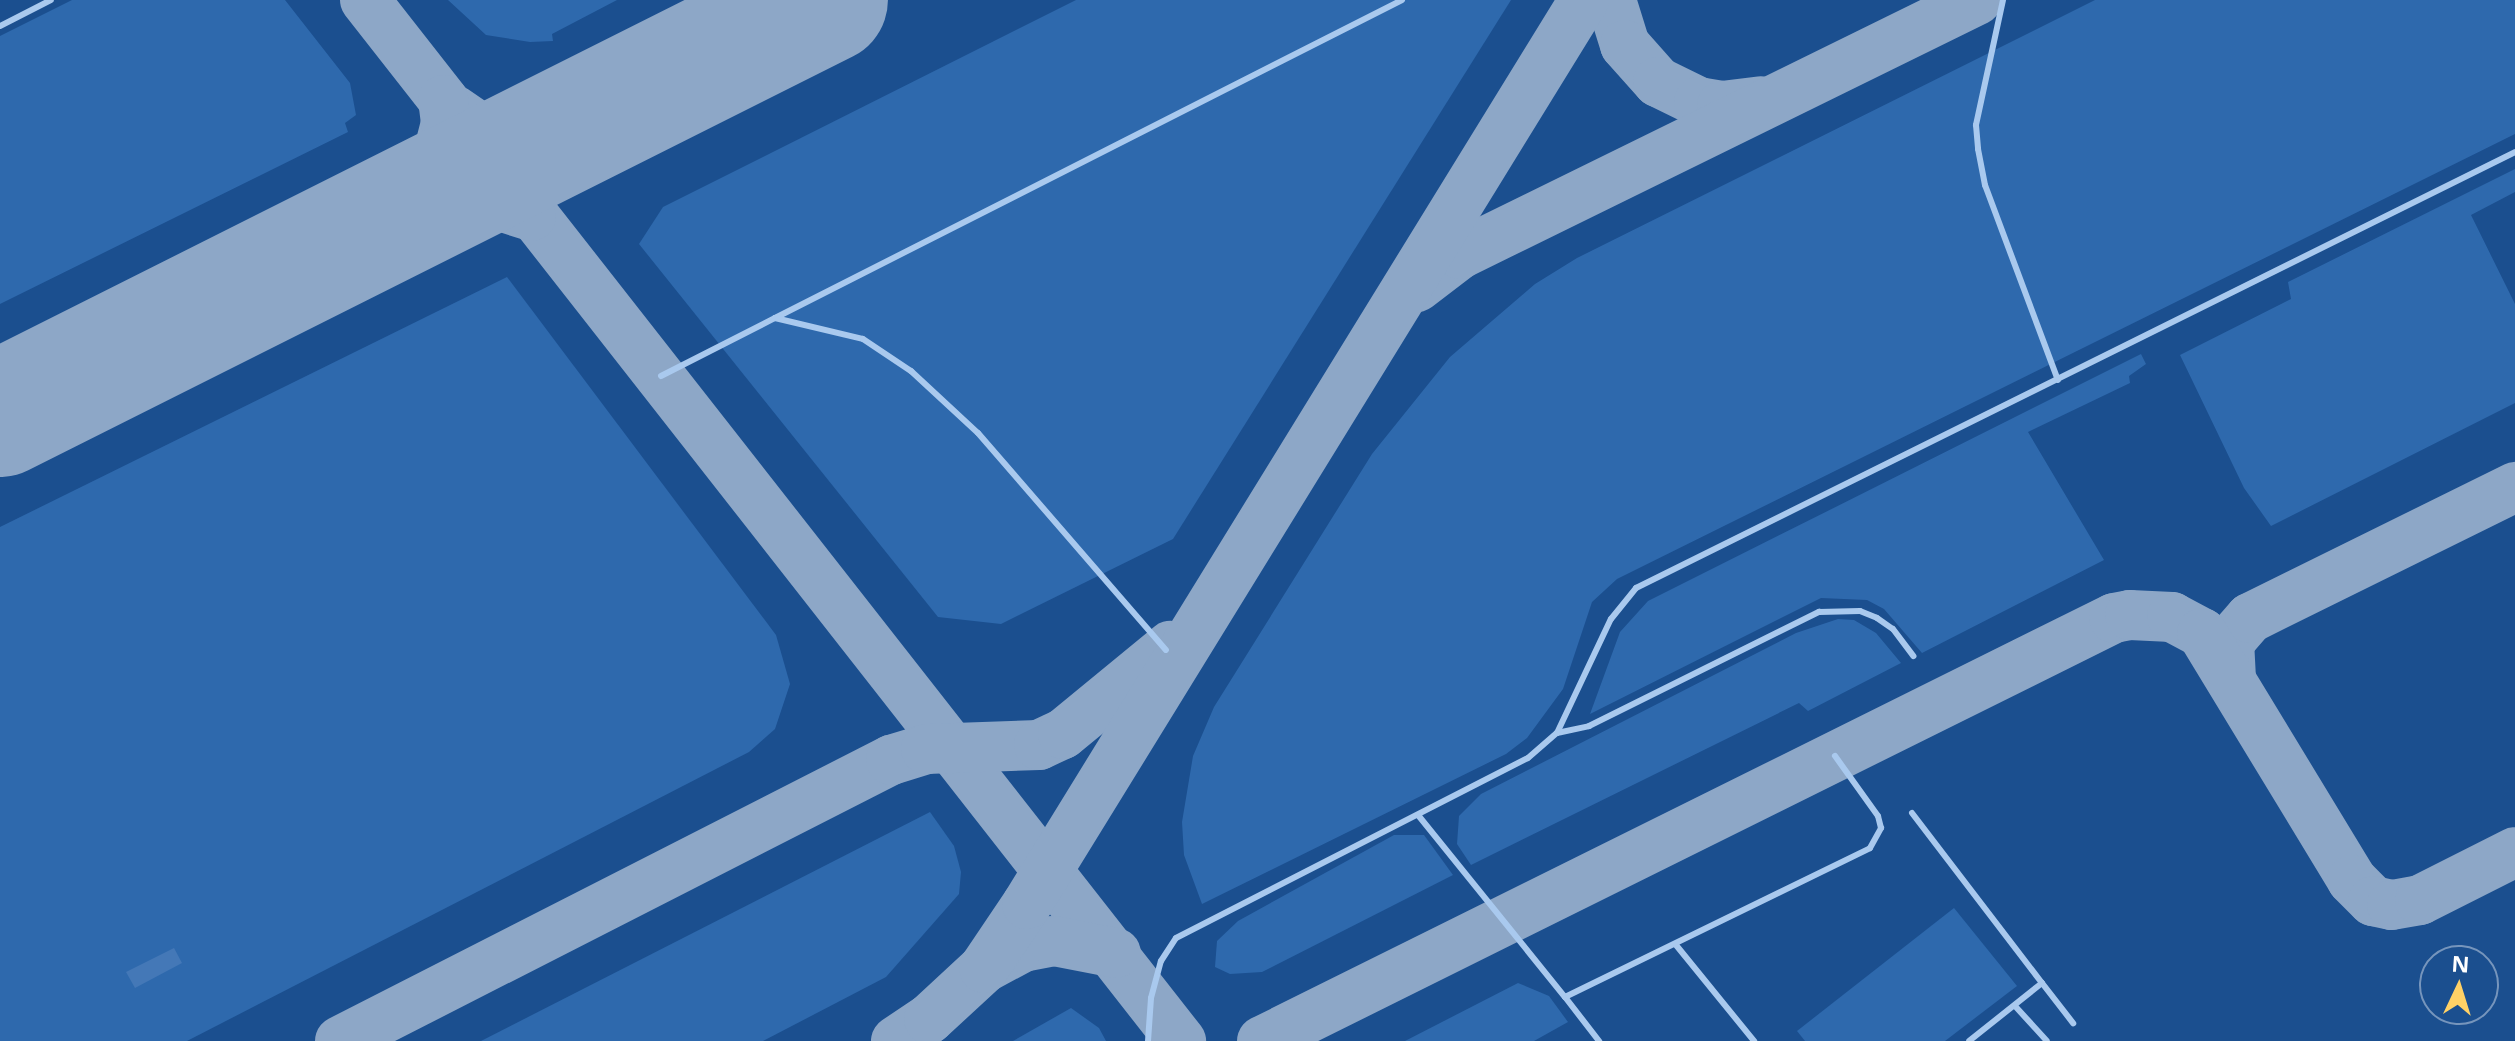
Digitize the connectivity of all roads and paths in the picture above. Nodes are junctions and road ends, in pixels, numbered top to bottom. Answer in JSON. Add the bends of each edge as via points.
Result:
{"nodes":[{"id":1,"x":51,"y":0,"type":"edge"},
{"id":2,"x":1402,"y":0,"type":"edge"},
{"id":3,"x":2003,"y":0,"type":"edge"},
{"id":4,"x":0,"y":26,"type":"edge"},
{"id":5,"x":2515,"y":152,"type":"edge"},
{"id":6,"x":775,"y":318,"type":"junction"},
{"id":7,"x":661,"y":376,"type":"dead end"},
{"id":8,"x":2058,"y":380,"type":"junction"},
{"id":9,"x":1166,"y":650,"type":"dead end"},
{"id":10,"x":1913,"y":656,"type":"dead end"},
{"id":11,"x":1557,"y":733,"type":"junction"},
{"id":12,"x":1835,"y":756,"type":"dead end"},
{"id":13,"x":1912,"y":813,"type":"dead end"},
{"id":14,"x":1418,"y":815,"type":"junction"},
{"id":15,"x":1676,"y":945,"type":"junction"},
{"id":16,"x":2042,"y":983,"type":"junction"},
{"id":17,"x":1565,"y":997,"type":"junction"},
{"id":18,"x":2015,"y":1006,"type":"junction"},
{"id":19,"x":2073,"y":1023,"type":"dead end"},
{"id":20,"x":1148,"y":1041,"type":"edge"},
{"id":21,"x":1599,"y":1041,"type":"edge"},
{"id":22,"x":1754,"y":1041,"type":"edge"},
{"id":23,"x":1969,"y":1041,"type":"edge"},
{"id":24,"x":2047,"y":1041,"type":"edge"}],
"edges":[{"from":1,"to":4,"type":"lane"},
{"from":2,"to":6,"type":"lane"},
{"from":3,"to":8,"type":"lane","via":[[1976,125],[1978,149],[1985,185]]},
{"from":5,"to":8,"type":"lane"},
{"from":6,"to":7,"type":"lane"},
{"from":6,"to":9,"type":"lane","via":[[863,339],[911,371],[978,433]]},
{"from":8,"to":11,"type":"lane","via":[[1636,588],[1611,619]]},
{"from":10,"to":11,"type":"lane","via":[[1893,629],[1877,618],[1860,611],[1819,612],[1589,726]]},
{"from":11,"to":14,"type":"lane","via":[[1528,758]]},
{"from":12,"to":15,"type":"lane","via":[[1878,816],[1878,839],[1839,865]]},
{"from":13,"to":16,"type":"lane"},
{"from":14,"to":17,"type":"lane"},
{"from":14,"to":20,"type":"lane","via":[[1176,938],[1164,954],[1154,986]]},
{"from":15,"to":17,"type":"lane"},
{"from":15,"to":22,"type":"lane"},
{"from":16,"to":18,"type":"lane"},
{"from":16,"to":19,"type":"lane"},
{"from":17,"to":21,"type":"lane"},
{"from":18,"to":23,"type":"lane"},
{"from":18,"to":24,"type":"lane"}]}
